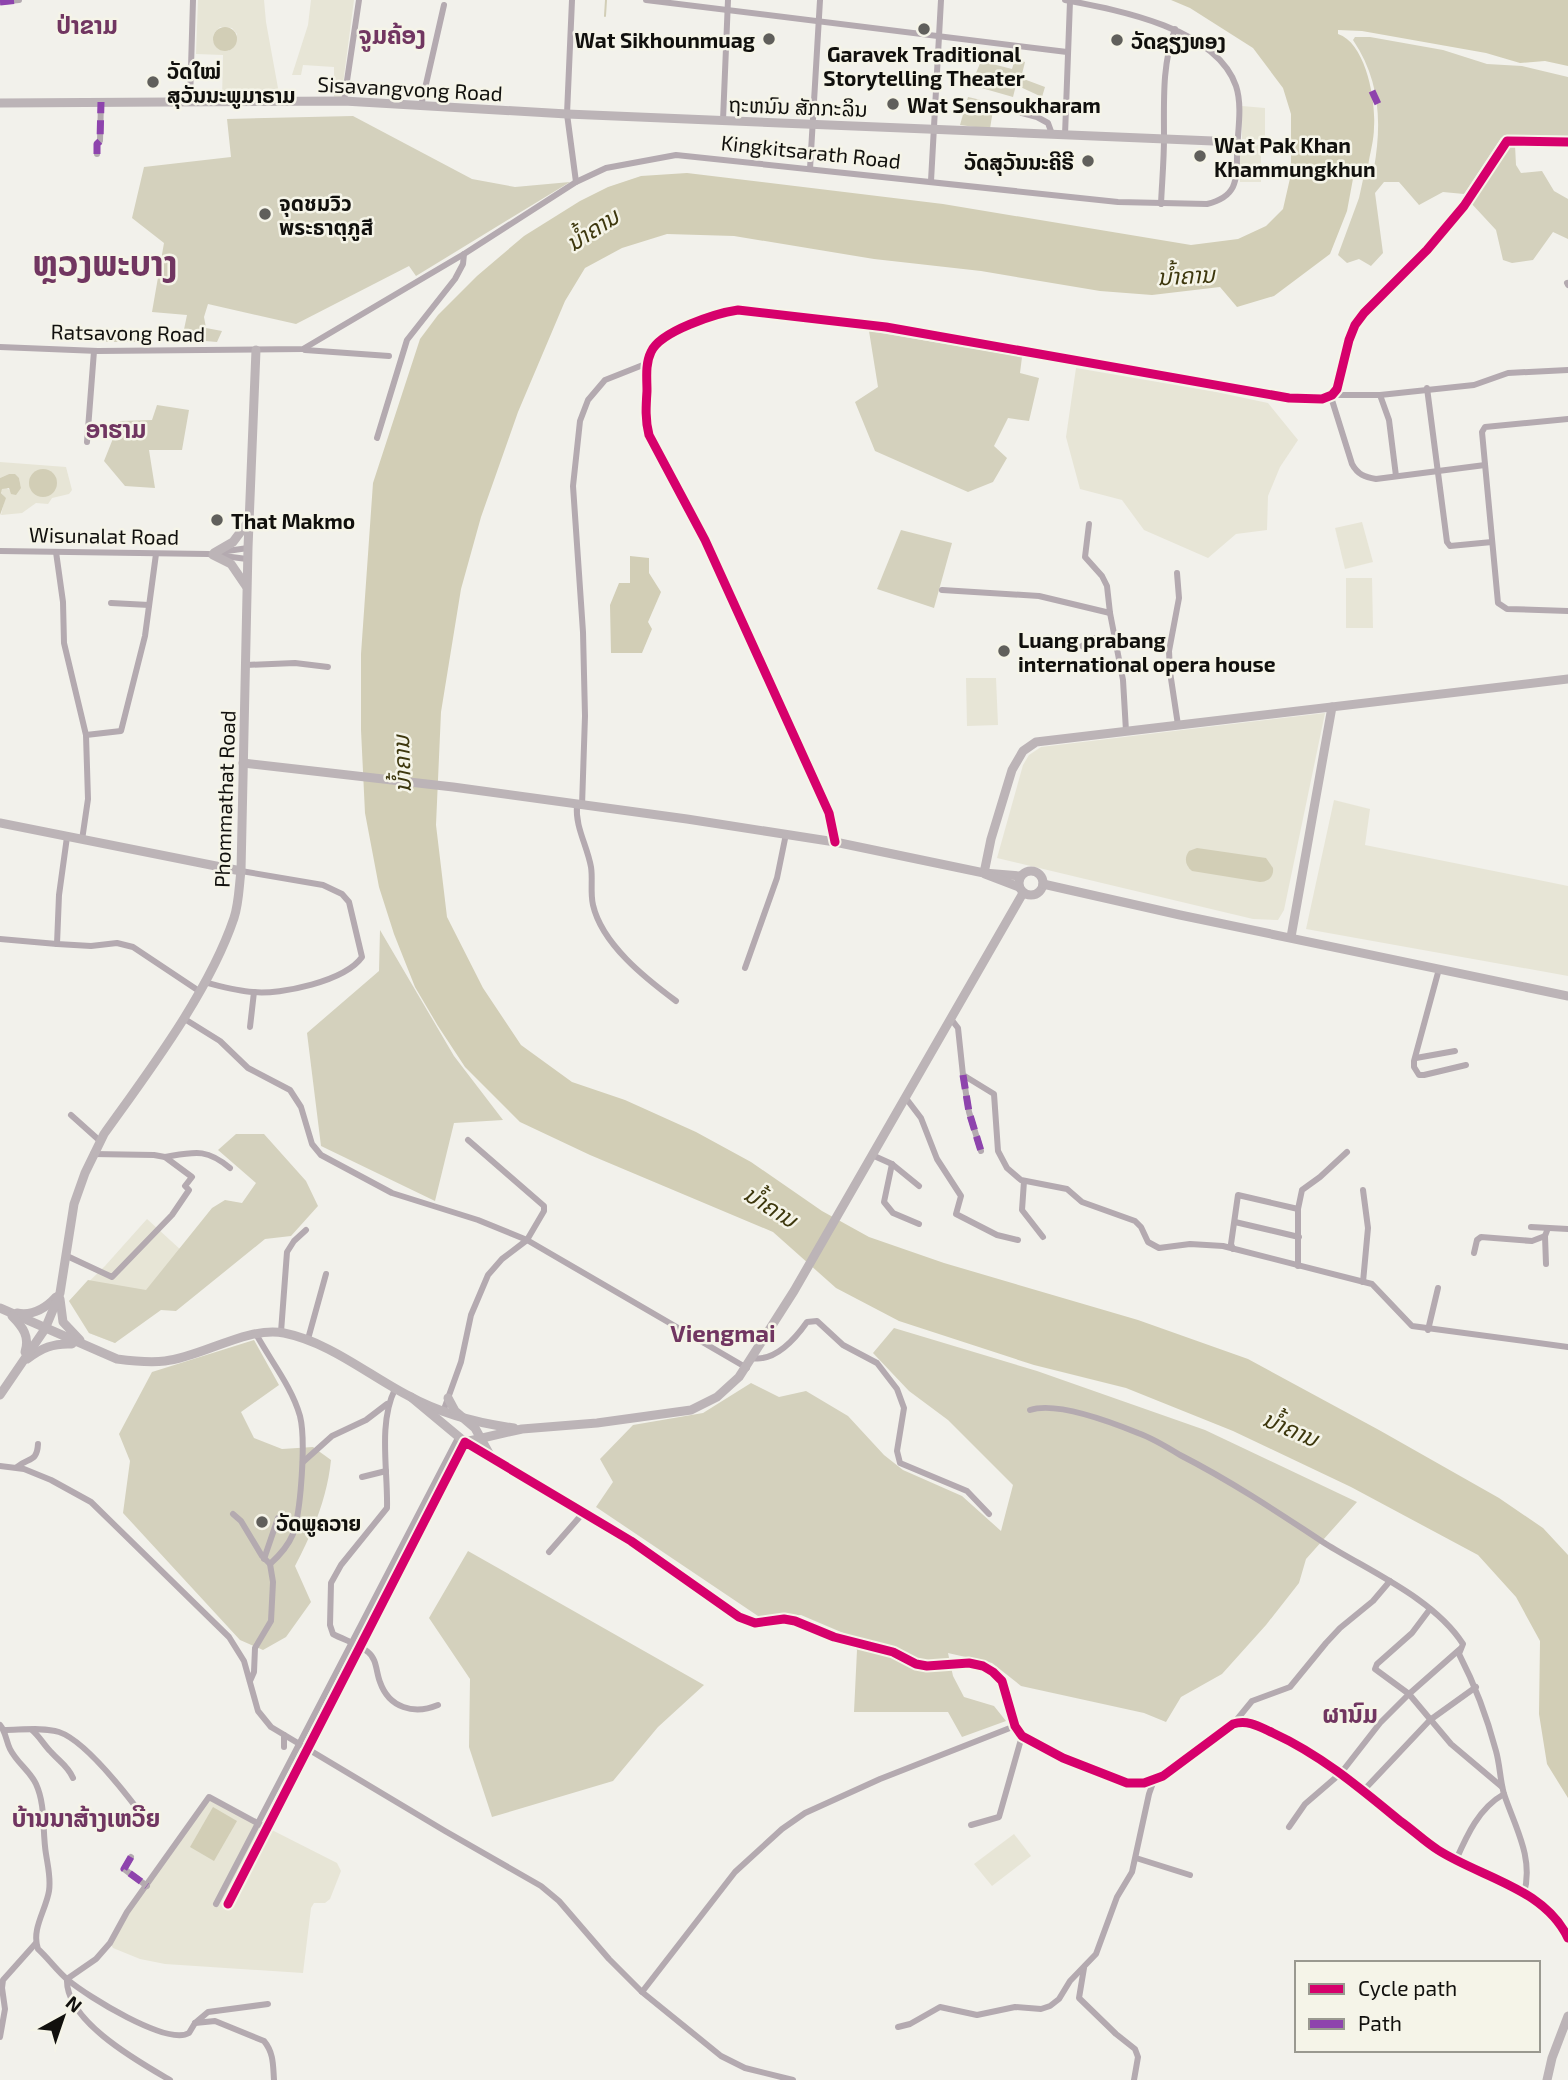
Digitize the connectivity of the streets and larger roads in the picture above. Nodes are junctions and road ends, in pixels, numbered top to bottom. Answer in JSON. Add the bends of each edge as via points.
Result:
{"nodes":[{"id":1,"x":19,"y":0,"type":"edge"},
{"id":2,"x":193,"y":0,"type":"edge"},
{"id":3,"x":359,"y":0,"type":"edge"},
{"id":4,"x":572,"y":0,"type":"edge"},
{"id":5,"x":646,"y":0,"type":"edge"},
{"id":6,"x":728,"y":0,"type":"edge"},
{"id":7,"x":820,"y":0,"type":"edge"},
{"id":8,"x":941,"y":0,"type":"edge"},
{"id":9,"x":1068,"y":0,"type":"edge"},
{"id":10,"x":0,"y":2,"type":"edge"},
{"id":11,"x":444,"y":5,"type":"dead end"},
{"id":12,"x":727,"y":10,"type":"junction"},
{"id":13,"x":817,"y":23,"type":"junction"},
{"id":14,"x":1175,"y":29,"type":"junction"},
{"id":15,"x":939,"y":37,"type":"junction"},
{"id":16,"x":1067,"y":52,"type":"junction"},
{"id":17,"x":190,"y":101,"type":"junction"},
{"id":18,"x":344,"y":101,"type":"junction"},
{"id":19,"x":101,"y":102,"type":"junction"},
{"id":20,"x":0,"y":103,"type":"edge"},
{"id":21,"x":421,"y":106,"type":"junction"},
{"id":22,"x":1022,"y":113,"type":"dead end"},
{"id":23,"x":566,"y":114,"type":"junction"},
{"id":24,"x":723,"y":120,"type":"junction"},
{"id":25,"x":812,"y":124,"type":"junction"},
{"id":26,"x":934,"y":129,"type":"junction"},
{"id":27,"x":1052,"y":134,"type":"junction"},
{"id":28,"x":1065,"y":135,"type":"junction"},
{"id":29,"x":1164,"y":140,"type":"junction"},
{"id":30,"x":1237,"y":142,"type":"junction"},
{"id":31,"x":1568,"y":142,"type":"edge"},
{"id":32,"x":97,"y":154,"type":"dead end"},
{"id":33,"x":810,"y":169,"type":"junction"},
{"id":34,"x":931,"y":181,"type":"junction"},
{"id":35,"x":576,"y":182,"type":"junction"},
{"id":36,"x":1161,"y":204,"type":"junction"},
{"id":37,"x":464,"y":254,"type":"junction"},
{"id":38,"x":0,"y":347,"type":"edge"},
{"id":39,"x":303,"y":349,"type":"junction"},
{"id":40,"x":256,"y":350,"type":"junction"},
{"id":41,"x":94,"y":351,"type":"junction"},
{"id":42,"x":389,"y":356,"type":"dead end"},
{"id":43,"x":648,"y":363,"type":"junction"},
{"id":44,"x":1568,"y":370,"type":"edge"},
{"id":45,"x":1427,"y":388,"type":"junction"},
{"id":46,"x":1380,"y":395,"type":"junction"},
{"id":47,"x":1332,"y":396,"type":"junction"},
{"id":48,"x":1568,"y":419,"type":"edge"},
{"id":49,"x":377,"y":438,"type":"dead end"},
{"id":50,"x":87,"y":442,"type":"dead end"},
{"id":51,"x":1485,"y":465,"type":"junction"},
{"id":52,"x":1437,"y":470,"type":"junction"},
{"id":53,"x":1396,"y":476,"type":"junction"},
{"id":54,"x":249,"y":521,"type":"junction"},
{"id":55,"x":1089,"y":524,"type":"dead end"},
{"id":56,"x":1492,"y":542,"type":"junction"},
{"id":57,"x":248,"y":548,"type":"junction"},
{"id":58,"x":0,"y":551,"type":"edge"},
{"id":59,"x":56,"y":552,"type":"junction"},
{"id":60,"x":156,"y":554,"type":"junction"},
{"id":61,"x":212,"y":554,"type":"junction"},
{"id":62,"x":247,"y":559,"type":"junction"},
{"id":63,"x":1177,"y":573,"type":"dead end"},
{"id":64,"x":247,"y":589,"type":"junction"},
{"id":65,"x":942,"y":590,"type":"dead end"},
{"id":66,"x":111,"y":603,"type":"dead end"},
{"id":67,"x":149,"y":605,"type":"junction"},
{"id":68,"x":1568,"y":611,"type":"edge"},
{"id":69,"x":1110,"y":613,"type":"junction"},
{"id":70,"x":1115,"y":638,"type":"junction"},
{"id":71,"x":1082,"y":646,"type":"dead end"},
{"id":72,"x":246,"y":665,"type":"junction"},
{"id":73,"x":328,"y":667,"type":"dead end"},
{"id":74,"x":1568,"y":679,"type":"edge"},
{"id":75,"x":1332,"y":707,"type":"junction"},
{"id":76,"x":1178,"y":725,"type":"junction"},
{"id":77,"x":1126,"y":731,"type":"junction"},
{"id":78,"x":86,"y":735,"type":"junction"},
{"id":79,"x":243,"y":763,"type":"junction"},
{"id":80,"x":580,"y":805,"type":"junction"},
{"id":81,"x":0,"y":823,"type":"edge"},
{"id":82,"x":786,"y":834,"type":"junction"},
{"id":83,"x":66,"y":837,"type":"junction"},
{"id":84,"x":82,"y":840,"type":"junction"},
{"id":85,"x":835,"y":842,"type":"junction"},
{"id":86,"x":241,"y":871,"type":"junction"},
{"id":87,"x":980,"y":873,"type":"junction"},
{"id":88,"x":1020,"y":876,"type":"junction"},
{"id":89,"x":1043,"y":884,"type":"junction"},
{"id":90,"x":1021,"y":890,"type":"junction"},
{"id":91,"x":1291,"y":937,"type":"junction"},
{"id":92,"x":0,"y":939,"type":"edge"},
{"id":93,"x":57,"y":944,"type":"junction"},
{"id":94,"x":745,"y":968,"type":"dead end"},
{"id":95,"x":1439,"y":969,"type":"junction"},
{"id":96,"x":201,"y":987,"type":"junction"},
{"id":97,"x":254,"y":992,"type":"junction"},
{"id":98,"x":1568,"y":996,"type":"edge"},
{"id":99,"x":676,"y":1001,"type":"dead end"},
{"id":100,"x":183,"y":1018,"type":"junction"},
{"id":101,"x":951,"y":1019,"type":"junction"},
{"id":102,"x":250,"y":1027,"type":"dead end"},
{"id":103,"x":1455,"y":1051,"type":"dead end"},
{"id":104,"x":1416,"y":1058,"type":"junction"},
{"id":105,"x":1466,"y":1065,"type":"dead end"},
{"id":106,"x":963,"y":1075,"type":"junction"},
{"id":107,"x":905,"y":1097,"type":"junction"},
{"id":108,"x":71,"y":1115,"type":"dead end"},
{"id":109,"x":468,"y":1140,"type":"dead end"},
{"id":110,"x":100,"y":1141,"type":"junction"},
{"id":111,"x":981,"y":1151,"type":"dead end"},
{"id":112,"x":1347,"y":1152,"type":"dead end"},
{"id":113,"x":93,"y":1154,"type":"junction"},
{"id":114,"x":872,"y":1154,"type":"junction"},
{"id":115,"x":165,"y":1157,"type":"junction"},
{"id":116,"x":892,"y":1164,"type":"junction"},
{"id":117,"x":230,"y":1168,"type":"dead end"},
{"id":118,"x":1024,"y":1181,"type":"junction"},
{"id":119,"x":919,"y":1186,"type":"dead end"},
{"id":120,"x":1363,"y":1189,"type":"dead end"},
{"id":121,"x":1298,"y":1209,"type":"junction"},
{"id":122,"x":1235,"y":1222,"type":"junction"},
{"id":123,"x":919,"y":1224,"type":"dead end"},
{"id":124,"x":1531,"y":1227,"type":"dead end"},
{"id":125,"x":1548,"y":1228,"type":"junction"},
{"id":126,"x":1568,"y":1229,"type":"edge"},
{"id":127,"x":306,"y":1230,"type":"dead end"},
{"id":128,"x":1545,"y":1236,"type":"junction"},
{"id":129,"x":1043,"y":1237,"type":"dead end"},
{"id":130,"x":1299,"y":1237,"type":"junction"},
{"id":131,"x":527,"y":1240,"type":"junction"},
{"id":132,"x":1018,"y":1240,"type":"dead end"},
{"id":133,"x":1233,"y":1249,"type":"junction"},
{"id":134,"x":1474,"y":1253,"type":"dead end"},
{"id":135,"x":67,"y":1256,"type":"junction"},
{"id":136,"x":1546,"y":1265,"type":"dead end"},
{"id":137,"x":1298,"y":1266,"type":"junction"},
{"id":138,"x":326,"y":1274,"type":"dead end"},
{"id":139,"x":1363,"y":1282,"type":"junction"},
{"id":140,"x":1438,"y":1288,"type":"dead end"},
{"id":141,"x":60,"y":1293,"type":"junction"},
{"id":142,"x":3,"y":1309,"type":"edge"},
{"id":143,"x":45,"y":1329,"type":"junction"},
{"id":144,"x":1427,"y":1330,"type":"dead end"},
{"id":145,"x":281,"y":1332,"type":"junction"},
{"id":146,"x":256,"y":1334,"type":"junction"},
{"id":147,"x":308,"y":1339,"type":"junction"},
{"id":148,"x":87,"y":1347,"type":"junction"},
{"id":149,"x":1568,"y":1347,"type":"edge"},
{"id":150,"x":752,"y":1358,"type":"junction"},
{"id":151,"x":22,"y":1363,"type":"junction"},
{"id":152,"x":747,"y":1368,"type":"junction"},
{"id":153,"x":395,"y":1389,"type":"junction"},
{"id":154,"x":0,"y":1395,"type":"edge"},
{"id":155,"x":411,"y":1397,"type":"junction"},
{"id":156,"x":448,"y":1398,"type":"junction"},
{"id":157,"x":388,"y":1403,"type":"junction"},
{"id":158,"x":1030,"y":1410,"type":"dead end"},
{"id":159,"x":443,"y":1412,"type":"junction"},
{"id":160,"x":464,"y":1419,"type":"junction"},
{"id":161,"x":522,"y":1429,"type":"junction"},
{"id":162,"x":459,"y":1438,"type":"junction"},
{"id":163,"x":482,"y":1438,"type":"junction"},
{"id":164,"x":38,"y":1444,"type":"dead end"},
{"id":165,"x":492,"y":1459,"type":"junction"},
{"id":166,"x":303,"y":1462,"type":"junction"},
{"id":167,"x":0,"y":1466,"type":"edge"},
{"id":168,"x":17,"y":1467,"type":"junction"},
{"id":169,"x":386,"y":1471,"type":"junction"},
{"id":170,"x":362,"y":1477,"type":"dead end"},
{"id":171,"x":584,"y":1511,"type":"junction"},
{"id":172,"x":233,"y":1514,"type":"dead end"},
{"id":173,"x":989,"y":1514,"type":"dead end"},
{"id":174,"x":278,"y":1518,"type":"dead end"},
{"id":175,"x":549,"y":1552,"type":"dead end"},
{"id":176,"x":264,"y":1559,"type":"junction"},
{"id":177,"x":270,"y":1564,"type":"junction"},
{"id":178,"x":1390,"y":1581,"type":"junction"},
{"id":179,"x":382,"y":1584,"type":"junction"},
{"id":180,"x":390,"y":1589,"type":"junction"},
{"id":181,"x":1430,"y":1609,"type":"junction"},
{"id":182,"x":351,"y":1644,"type":"junction"},
{"id":183,"x":359,"y":1648,"type":"junction"},
{"id":184,"x":1460,"y":1649,"type":"junction"},
{"id":185,"x":250,"y":1681,"type":"junction"},
{"id":186,"x":1476,"y":1687,"type":"junction"},
{"id":187,"x":1409,"y":1694,"type":"junction"},
{"id":188,"x":438,"y":1705,"type":"dead end"},
{"id":189,"x":1430,"y":1720,"type":"junction"},
{"id":190,"x":1233,"y":1724,"type":"junction"},
{"id":191,"x":1015,"y":1726,"type":"junction"},
{"id":192,"x":2,"y":1727,"type":"edge"},
{"id":193,"x":32,"y":1730,"type":"junction"},
{"id":194,"x":284,"y":1735,"type":"junction"},
{"id":195,"x":1022,"y":1736,"type":"junction"},
{"id":196,"x":298,"y":1744,"type":"junction"},
{"id":197,"x":284,"y":1747,"type":"dead end"},
{"id":198,"x":307,"y":1748,"type":"junction"},
{"id":199,"x":1341,"y":1773,"type":"junction"},
{"id":200,"x":74,"y":1779,"type":"dead end"},
{"id":201,"x":1154,"y":1780,"type":"junction"},
{"id":202,"x":1363,"y":1791,"type":"junction"},
{"id":203,"x":1504,"y":1791,"type":"junction"},
{"id":204,"x":148,"y":1823,"type":"dead end"},
{"id":205,"x":257,"y":1823,"type":"junction"},
{"id":206,"x":971,"y":1825,"type":"dead end"},
{"id":207,"x":266,"y":1827,"type":"junction"},
{"id":208,"x":1289,"y":1827,"type":"dead end"},
{"id":209,"x":131,"y":1857,"type":"dead end"},
{"id":210,"x":1136,"y":1858,"type":"junction"},
{"id":211,"x":1456,"y":1860,"type":"junction"},
{"id":212,"x":1191,"y":1875,"type":"dead end"},
{"id":213,"x":147,"y":1886,"type":"junction"},
{"id":214,"x":1524,"y":1893,"type":"junction"},
{"id":215,"x":216,"y":1904,"type":"dead end"},
{"id":216,"x":228,"y":1904,"type":"dead end"},
{"id":217,"x":1568,"y":1938,"type":"edge"},
{"id":218,"x":36,"y":1944,"type":"junction"},
{"id":219,"x":1085,"y":1966,"type":"junction"},
{"id":220,"x":67,"y":1979,"type":"junction"},
{"id":221,"x":642,"y":1992,"type":"junction"},
{"id":222,"x":268,"y":2004,"type":"dead end"},
{"id":223,"x":1568,"y":2016,"type":"edge"},
{"id":224,"x":195,"y":2023,"type":"junction"},
{"id":225,"x":898,"y":2027,"type":"dead end"},
{"id":226,"x":0,"y":2036,"type":"edge"},
{"id":227,"x":170,"y":2080,"type":"edge"},
{"id":228,"x":274,"y":2080,"type":"edge"},
{"id":229,"x":793,"y":2080,"type":"edge"},
{"id":230,"x":1134,"y":2080,"type":"edge"},
{"id":231,"x":1547,"y":2080,"type":"edge"}],
"edges":[{"from":1,"to":10,"type":"street"},
{"from":2,"to":17,"type":"street"},
{"from":3,"to":18,"type":"street"},
{"from":4,"to":23,"type":"street"},
{"from":5,"to":12,"type":"street"},
{"from":6,"to":12,"type":"street"},
{"from":7,"to":13,"type":"street"},
{"from":8,"to":15,"type":"street"},
{"from":9,"to":14,"type":"street","name":"Kingkitsarath Road"},
{"from":9,"to":16,"type":"street"},
{"from":11,"to":21,"type":"street"},
{"from":12,"to":13,"type":"street"},
{"from":12,"to":24,"type":"street"},
{"from":13,"to":15,"type":"street"},
{"from":13,"to":25,"type":"street"},
{"from":14,"to":29,"type":"street","via":[[1163,90]]},
{"from":14,"to":30,"type":"street","name":"Kingkitsarath Road","via":[[1201,45],[1230,74],[1239,98]]},
{"from":15,"to":16,"type":"street"},
{"from":15,"to":26,"type":"street"},
{"from":16,"to":28,"type":"street"},
{"from":17,"to":18,"type":"street","name":"Sisavangvong Road"},
{"from":17,"to":19,"type":"street","name":"Sisavangvong Road"},
{"from":18,"to":21,"type":"street","name":"Sisavangvong Road"},
{"from":19,"to":20,"type":"street","name":"Sisavangvong Road"},
{"from":19,"to":32,"type":"street"},
{"from":21,"to":23,"type":"street","name":"Sisavangvong Road"},
{"from":22,"to":27,"type":"street","via":[[1048,123]]},
{"from":23,"to":24,"type":"street","name":"ຖະຫນົນ ສັກກະລິນ"},
{"from":23,"to":35,"type":"street"},
{"from":24,"to":25,"type":"street","name":"ຖະຫນົນ ສັກກະລິນ"},
{"from":25,"to":26,"type":"street","name":"ຖະຫນົນ ສັກກະລິນ"},
{"from":25,"to":33,"type":"street"},
{"from":26,"to":27,"type":"street","name":"ຖະຫນົນ ສັກກະລິນ"},
{"from":26,"to":34,"type":"street"},
{"from":27,"to":28,"type":"street","name":"ຖະຫນົນ ສັກກະລິນ"},
{"from":28,"to":29,"type":"street","name":"ຖະຫນົນ ສັກກະລິນ"},
{"from":29,"to":30,"type":"street","name":"ຖະຫນົນ ສັກກະລິນ"},
{"from":29,"to":36,"type":"street"},
{"from":30,"to":36,"type":"street","name":"Kingkitsarath Road","via":[[1237,175],[1228,195],[1208,204]]},
{"from":31,"to":47,"type":"street","via":[[1510,140],[1504,144],[1464,206],[1355,326]]},
{"from":33,"to":34,"type":"street","name":"Kingkitsarath Road"},
{"from":33,"to":35,"type":"street","name":"Kingkitsarath Road","via":[[676,155],[606,168]]},
{"from":34,"to":36,"type":"street","name":"Kingkitsarath Road"},
{"from":35,"to":37,"type":"street","name":"Kingkitsarath Road"},
{"from":37,"to":39,"type":"street","name":"Kingkitsarath Road"},
{"from":37,"to":49,"type":"street","via":[[455,279],[407,340]]},
{"from":38,"to":41,"type":"street","name":"Ratsavong Road"},
{"from":39,"to":40,"type":"street","name":"Ratsavong Road"},
{"from":39,"to":42,"type":"street","name":"Ratsavong Road"},
{"from":40,"to":41,"type":"street","name":"Ratsavong Road"},
{"from":40,"to":54,"type":"street","name":"Phommathat Road"},
{"from":41,"to":50,"type":"street"},
{"from":43,"to":47,"type":"street","via":[[653,348],[680,328],[738,310],[886,327],[1289,398]]},
{"from":43,"to":80,"type":"street","via":[[606,380],[588,400],[580,421],[573,486],[585,716]]},
{"from":43,"to":85,"type":"street","via":[[649,435],[711,552],[829,813]]},
{"from":44,"to":45,"type":"street","via":[[1508,373],[1474,385]]},
{"from":45,"to":46,"type":"street"},
{"from":45,"to":52,"type":"street"},
{"from":46,"to":47,"type":"street"},
{"from":46,"to":53,"type":"street","via":[[1389,420]]},
{"from":47,"to":53,"type":"street","via":[[1357,472],[1376,480]]},
{"from":48,"to":51,"type":"street","via":[[1485,427]]},
{"from":51,"to":52,"type":"street"},
{"from":51,"to":56,"type":"street"},
{"from":52,"to":53,"type":"street"},
{"from":52,"to":56,"type":"street","via":[[1448,544]]},
{"from":54,"to":57,"type":"street","name":"Phommathat Road"},
{"from":54,"to":61,"type":"street","via":[[233,542]]},
{"from":55,"to":69,"type":"street","via":[[1085,556],[1107,586]]},
{"from":56,"to":68,"type":"street","via":[[1500,607]]},
{"from":57,"to":61,"type":"street","name":"Wisunalat Road"},
{"from":57,"to":62,"type":"street","name":"Phommathat Road"},
{"from":58,"to":59,"type":"street","name":"Wisunalat Road"},
{"from":59,"to":60,"type":"street","name":"Wisunalat Road"},
{"from":59,"to":78,"type":"street","via":[[64,643]]},
{"from":60,"to":61,"type":"street","name":"Wisunalat Road"},
{"from":60,"to":67,"type":"street"},
{"from":61,"to":62,"type":"street","name":"Wisunalat Road"},
{"from":61,"to":64,"type":"street","via":[[231,564]]},
{"from":62,"to":64,"type":"street","name":"Phommathat Road"},
{"from":63,"to":76,"type":"street","via":[[1179,598],[1169,651]]},
{"from":64,"to":72,"type":"street","name":"Phommathat Road"},
{"from":65,"to":69,"type":"street","via":[[1039,596]]},
{"from":66,"to":67,"type":"street"},
{"from":67,"to":78,"type":"street","via":[[121,731]]},
{"from":69,"to":70,"type":"street"},
{"from":70,"to":71,"type":"street","via":[[1094,638]]},
{"from":70,"to":77,"type":"street"},
{"from":72,"to":73,"type":"street"},
{"from":72,"to":79,"type":"street","name":"Phommathat Road"},
{"from":74,"to":75,"type":"street"},
{"from":75,"to":76,"type":"street"},
{"from":75,"to":91,"type":"street"},
{"from":76,"to":77,"type":"street"},
{"from":77,"to":87,"type":"street","via":[[1029,746],[1012,770]]},
{"from":78,"to":84,"type":"street","via":[[88,799]]},
{"from":79,"to":80,"type":"street"},
{"from":79,"to":86,"type":"street","name":"Phommathat Road"},
{"from":80,"to":82,"type":"street"},
{"from":80,"to":99,"type":"street","via":[[576,818],[591,868],[597,919],[634,966]]},
{"from":81,"to":83,"type":"street"},
{"from":82,"to":85,"type":"street"},
{"from":82,"to":94,"type":"street","via":[[777,878]]},
{"from":83,"to":84,"type":"street"},
{"from":83,"to":93,"type":"street"},
{"from":84,"to":86,"type":"street"},
{"from":85,"to":87,"type":"street"},
{"from":86,"to":96,"type":"street","name":"Phommathat Road","via":[[234,918]]},
{"from":86,"to":97,"type":"street","via":[[323,885],[342,894],[349,902],[362,955],[334,977],[280,991]]},
{"from":87,"to":88,"type":"street"},
{"from":87,"to":90,"type":"street"},
{"from":88,"to":89,"type":"street","via":[[1034,871]]},
{"from":88,"to":90,"type":"street"},
{"from":89,"to":90,"type":"street","via":[[1037,894]]},
{"from":89,"to":91,"type":"street"},
{"from":90,"to":101,"type":"street"},
{"from":91,"to":95,"type":"street"},
{"from":92,"to":93,"type":"street"},
{"from":93,"to":96,"type":"street","via":[[133,947]]},
{"from":95,"to":98,"type":"street"},
{"from":95,"to":104,"type":"street"},
{"from":96,"to":97,"type":"street"},
{"from":96,"to":100,"type":"street","name":"Phommathat Road"},
{"from":97,"to":102,"type":"street"},
{"from":100,"to":110,"type":"street","name":"Phommathat Road"},
{"from":100,"to":131,"type":"street","via":[[219,1041],[248,1068],[290,1090],[321,1155],[392,1193]]},
{"from":101,"to":106,"type":"street","via":[[957,1028]]},
{"from":101,"to":107,"type":"street"},
{"from":103,"to":104,"type":"street"},
{"from":104,"to":105,"type":"street","via":[[1413,1064],[1419,1075]]},
{"from":106,"to":111,"type":"street"},
{"from":106,"to":118,"type":"street","via":[[994,1094],[998,1151],[1007,1168]]},
{"from":107,"to":114,"type":"street"},
{"from":107,"to":132,"type":"street","via":[[921,1118],[937,1159],[961,1196],[956,1214],[997,1235]]},
{"from":108,"to":110,"type":"street"},
{"from":109,"to":131,"type":"street","via":[[544,1206]]},
{"from":110,"to":113,"type":"street","name":"Phommathat Road"},
{"from":112,"to":121,"type":"street","via":[[1302,1190]]},
{"from":113,"to":115,"type":"street"},
{"from":113,"to":135,"type":"street","name":"Phommathat Road","via":[[74,1204]]},
{"from":114,"to":116,"type":"street"},
{"from":114,"to":150,"type":"street"},
{"from":115,"to":117,"type":"street","via":[[215,1155]]},
{"from":115,"to":135,"type":"street","via":[[192,1177],[185,1186],[189,1190],[123,1267],[112,1277]]},
{"from":116,"to":119,"type":"street"},
{"from":116,"to":123,"type":"street","via":[[884,1202],[893,1213]]},
{"from":118,"to":129,"type":"street","via":[[1022,1210]]},
{"from":118,"to":133,"type":"street","via":[[1068,1189],[1082,1202],[1135,1221],[1148,1242],[1159,1248],[1190,1244]]},
{"from":120,"to":139,"type":"street","via":[[1368,1228]]},
{"from":121,"to":122,"type":"street","via":[[1239,1195]]},
{"from":121,"to":130,"type":"street"},
{"from":122,"to":130,"type":"street"},
{"from":122,"to":133,"type":"street"},
{"from":124,"to":125,"type":"street"},
{"from":125,"to":126,"type":"street"},
{"from":125,"to":128,"type":"street"},
{"from":127,"to":145,"type":"street","via":[[287,1252]]},
{"from":128,"to":134,"type":"street","via":[[1532,1241],[1481,1237]]},
{"from":128,"to":136,"type":"street"},
{"from":130,"to":137,"type":"street"},
{"from":131,"to":152,"type":"street"},
{"from":131,"to":156,"type":"street","via":[[488,1275],[471,1315]]},
{"from":133,"to":137,"type":"street"},
{"from":135,"to":141,"type":"street","name":"Phommathat Road"},
{"from":137,"to":139,"type":"street"},
{"from":138,"to":147,"type":"street"},
{"from":139,"to":149,"type":"street","via":[[1372,1284],[1412,1326]]},
{"from":140,"to":144,"type":"street"},
{"from":141,"to":142,"type":"street","via":[[38,1312]]},
{"from":141,"to":143,"type":"street","name":"Phommathat Road"},
{"from":141,"to":148,"type":"street","via":[[63,1322]]},
{"from":142,"to":143,"type":"street"},
{"from":142,"to":151,"type":"street","via":[[26,1332]]},
{"from":143,"to":148,"type":"street"},
{"from":143,"to":151,"type":"street","name":"Phommathat Road"},
{"from":145,"to":146,"type":"street"},
{"from":145,"to":147,"type":"street"},
{"from":146,"to":148,"type":"street","via":[[164,1362],[117,1359]]},
{"from":146,"to":166,"type":"street","via":[[300,1416]]},
{"from":147,"to":153,"type":"street"},
{"from":148,"to":151,"type":"street","via":[[56,1343]]},
{"from":150,"to":152,"type":"street"},
{"from":150,"to":173,"type":"street","via":[[767,1358],[796,1337],[807,1322],[817,1321],[843,1345],[877,1363],[897,1390],[904,1408],[897,1451],[900,1464],[967,1491]]},
{"from":151,"to":154,"type":"street","name":"Phommathat Road"},
{"from":152,"to":161,"type":"street","via":[[716,1397],[691,1410]]},
{"from":153,"to":155,"type":"street"},
{"from":153,"to":157,"type":"street"},
{"from":155,"to":159,"type":"street"},
{"from":155,"to":162,"type":"street"},
{"from":156,"to":159,"type":"street"},
{"from":156,"to":160,"type":"street"},
{"from":157,"to":166,"type":"street","via":[[332,1437]]},
{"from":157,"to":169,"type":"street"},
{"from":158,"to":178,"type":"street","via":[[1041,1406],[1080,1414],[1140,1433]]},
{"from":159,"to":160,"type":"street"},
{"from":159,"to":162,"type":"street"},
{"from":160,"to":161,"type":"street"},
{"from":160,"to":163,"type":"street"},
{"from":161,"to":163,"type":"street"},
{"from":162,"to":163,"type":"street"},
{"from":162,"to":165,"type":"street"},
{"from":162,"to":179,"type":"street"},
{"from":162,"to":180,"type":"street"},
{"from":163,"to":165,"type":"street"},
{"from":164,"to":168,"type":"street","via":[[38,1454]]},
{"from":165,"to":171,"type":"street"},
{"from":166,"to":177,"type":"street","via":[[292,1536]]},
{"from":167,"to":168,"type":"street"},
{"from":168,"to":185,"type":"street","via":[[51,1479],[98,1508],[229,1637]]},
{"from":169,"to":170,"type":"street"},
{"from":169,"to":182,"type":"street","via":[[384,1515],[331,1583],[331,1631]]},
{"from":171,"to":175,"type":"street"},
{"from":171,"to":191,"type":"street","via":[[739,1617],[755,1623],[795,1621],[916,1664],[983,1666],[1002,1681]]},
{"from":172,"to":176,"type":"street"},
{"from":174,"to":176,"type":"street"},
{"from":176,"to":177,"type":"street"},
{"from":177,"to":185,"type":"street","via":[[271,1621],[255,1648]]},
{"from":178,"to":181,"type":"street"},
{"from":178,"to":190,"type":"street","via":[[1333,1635],[1290,1687],[1252,1701]]},
{"from":179,"to":180,"type":"street"},
{"from":179,"to":182,"type":"street"},
{"from":180,"to":183,"type":"street"},
{"from":181,"to":184,"type":"street","via":[[1462,1642]]},
{"from":181,"to":187,"type":"street","via":[[1412,1633],[1375,1666]]},
{"from":182,"to":183,"type":"street"},
{"from":182,"to":196,"type":"street"},
{"from":183,"to":188,"type":"street","via":[[370,1654],[383,1689],[395,1703],[418,1711]]},
{"from":183,"to":198,"type":"street"},
{"from":184,"to":186,"type":"street"},
{"from":184,"to":187,"type":"street"},
{"from":185,"to":194,"type":"street","via":[[258,1710]]},
{"from":186,"to":189,"type":"street"},
{"from":186,"to":203,"type":"street"},
{"from":187,"to":189,"type":"street"},
{"from":187,"to":199,"type":"street"},
{"from":189,"to":202,"type":"street"},
{"from":189,"to":203,"type":"street"},
{"from":190,"to":199,"type":"street","via":[[1255,1725]]},
{"from":190,"to":201,"type":"street"},
{"from":191,"to":195,"type":"street"},
{"from":191,"to":221,"type":"street","via":[[880,1779],[805,1813],[782,1829],[735,1872]]},
{"from":192,"to":193,"type":"street"},
{"from":192,"to":218,"type":"street","via":[[16,1760],[35,1781],[42,1800],[50,1878]]},
{"from":193,"to":200,"type":"street"},
{"from":193,"to":204,"type":"street","via":[[61,1732],[78,1744],[121,1786]]},
{"from":194,"to":196,"type":"street"},
{"from":194,"to":197,"type":"street"},
{"from":195,"to":201,"type":"street","via":[[1115,1780]]},
{"from":195,"to":206,"type":"street","via":[[999,1817]]},
{"from":196,"to":198,"type":"street"},
{"from":196,"to":205,"type":"street"},
{"from":198,"to":207,"type":"street"},
{"from":198,"to":221,"type":"street","via":[[541,1885]]},
{"from":199,"to":202,"type":"street"},
{"from":199,"to":208,"type":"street","via":[[1305,1804]]},
{"from":201,"to":210,"type":"street"},
{"from":202,"to":211,"type":"street"},
{"from":203,"to":211,"type":"street","via":[[1468,1831]]},
{"from":203,"to":214,"type":"street","via":[[1529,1876]]},
{"from":205,"to":207,"type":"street"},
{"from":205,"to":213,"type":"street","via":[[209,1797]]},
{"from":205,"to":215,"type":"street"},
{"from":207,"to":216,"type":"street"},
{"from":209,"to":213,"type":"street","via":[[124,1869]]},
{"from":210,"to":212,"type":"street"},
{"from":210,"to":219,"type":"street","via":[[1096,1954]]},
{"from":211,"to":214,"type":"street"},
{"from":213,"to":220,"type":"street","via":[[102,1953]]},
{"from":214,"to":217,"type":"street","via":[[1554,1916]]},
{"from":218,"to":220,"type":"street"},
{"from":218,"to":226,"type":"street","via":[[3,1980],[5,2009]]},
{"from":219,"to":225,"type":"street","via":[[1046,2008],[1015,2007],[973,2015],[940,2007]]},
{"from":219,"to":230,"type":"street","via":[[1079,1998],[1135,2049]]},
{"from":220,"to":224,"type":"street","via":[[153,2029],[185,2036]]},
{"from":220,"to":227,"type":"street","via":[[72,1999],[96,2030]]},
{"from":221,"to":229,"type":"street","via":[[721,2056],[744,2068]]},
{"from":222,"to":224,"type":"street","via":[[208,2012]]},
{"from":223,"to":231,"type":"street"},
{"from":224,"to":228,"type":"street","via":[[215,2021],[264,2041],[273,2059]]}]}
